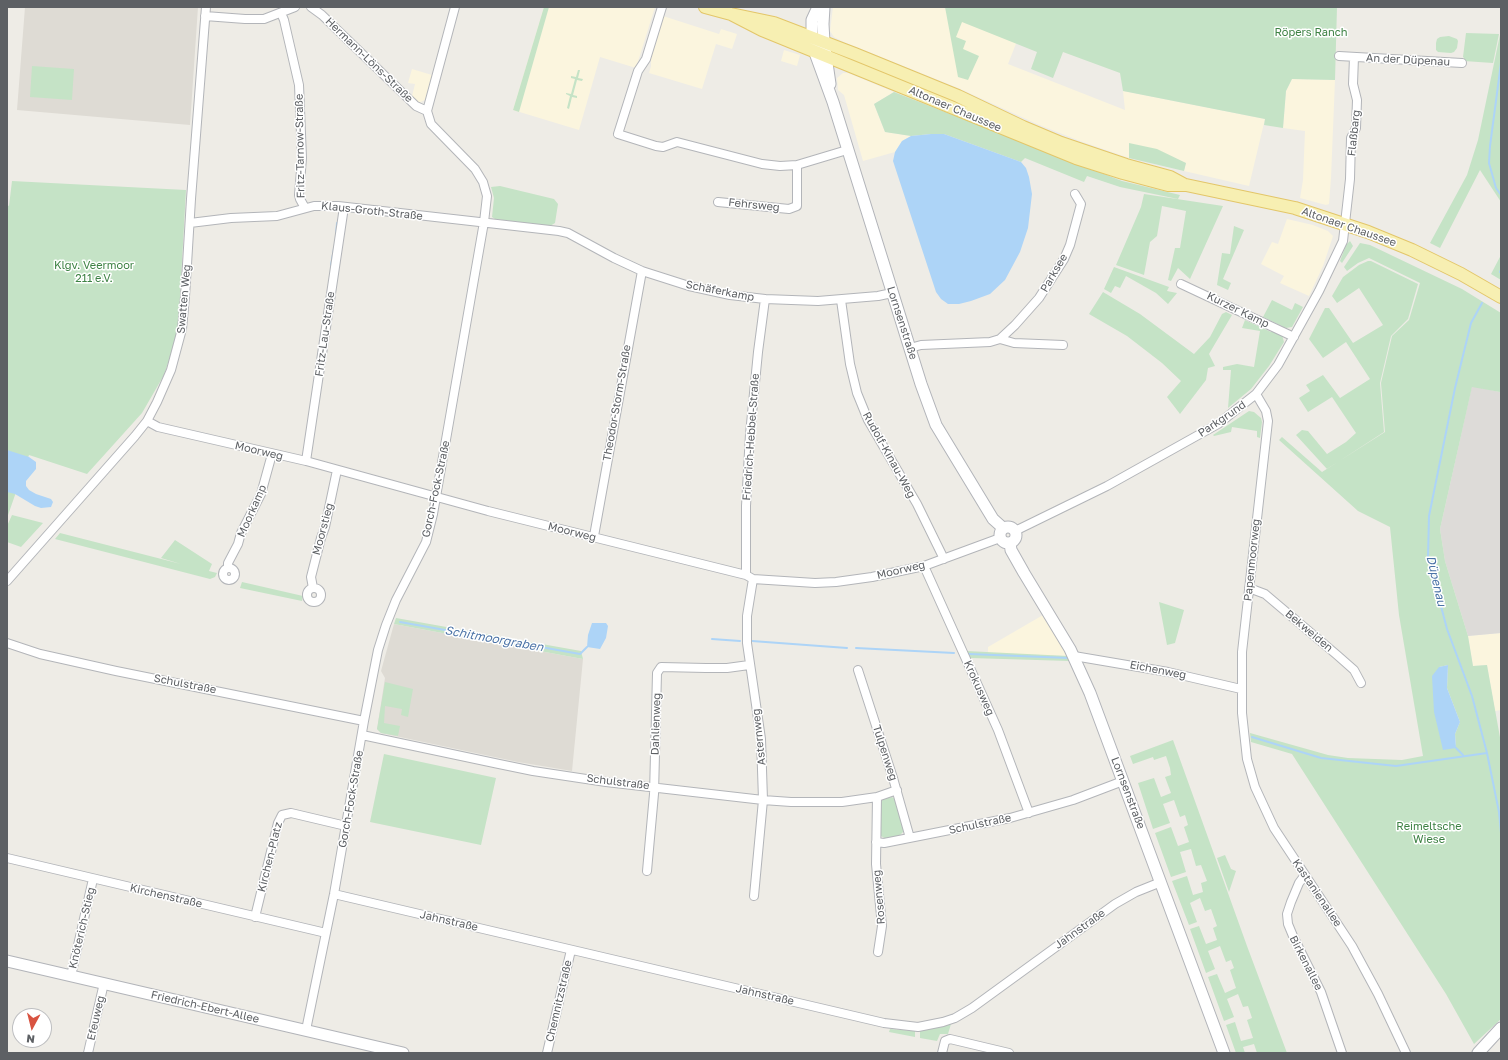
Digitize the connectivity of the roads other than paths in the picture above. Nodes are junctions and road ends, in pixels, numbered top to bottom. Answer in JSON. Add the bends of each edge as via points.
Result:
{"nodes":[{"id":1,"x":206,"y":7,"type":"edge"},
{"id":2,"x":296,"y":7,"type":"edge"},
{"id":3,"x":311,"y":7,"type":"edge"},
{"id":4,"x":455,"y":7,"type":"edge"},
{"id":5,"x":662,"y":7,"type":"edge"},
{"id":6,"x":705,"y":7,"type":"edge"},
{"id":7,"x":818,"y":7,"type":"edge"},
{"id":8,"x":824,"y":7,"type":"edge"},
{"id":9,"x":732,"y":11,"type":"edge"},
{"id":10,"x":281,"y":12,"type":"junction"},
{"id":11,"x":205,"y":16,"type":"junction"},
{"id":12,"x":812,"y":20,"type":"junction"},
{"id":13,"x":794,"y":31,"type":"junction"},
{"id":14,"x":812,"y":38,"type":"junction"},
{"id":15,"x":824,"y":42,"type":"junction"},
{"id":16,"x":814,"y":50,"type":"junction"},
{"id":17,"x":826,"y":56,"type":"junction"},
{"id":18,"x":1339,"y":56,"type":"dead end"},
{"id":19,"x":1354,"y":57,"type":"junction"},
{"id":20,"x":1462,"y":63,"type":"dead end"},
{"id":21,"x":833,"y":102,"type":"junction"},
{"id":22,"x":427,"y":111,"type":"junction"},
{"id":23,"x":847,"y":150,"type":"junction"},
{"id":24,"x":797,"y":165,"type":"junction"},
{"id":25,"x":1186,"y":185,"type":"junction"},
{"id":26,"x":1075,"y":194,"type":"dead end"},
{"id":27,"x":718,"y":202,"type":"dead end"},
{"id":28,"x":344,"y":207,"type":"junction"},
{"id":29,"x":305,"y":208,"type":"junction"},
{"id":30,"x":484,"y":222,"type":"junction"},
{"id":31,"x":190,"y":223,"type":"junction"},
{"id":32,"x":1346,"y":224,"type":"junction"},
{"id":33,"x":559,"y":230,"type":"joint"},
{"id":34,"x":642,"y":271,"type":"junction"},
{"id":35,"x":1181,"y":284,"type":"dead end"},
{"id":36,"x":892,"y":293,"type":"junction"},
{"id":37,"x":1501,"y":297,"type":"edge"},
{"id":38,"x":765,"y":299,"type":"junction"},
{"id":39,"x":841,"y":300,"type":"junction"},
{"id":40,"x":1294,"y":337,"type":"junction"},
{"id":41,"x":1000,"y":339,"type":"junction"},
{"id":42,"x":1063,"y":345,"type":"dead end"},
{"id":43,"x":910,"y":348,"type":"junction"},
{"id":44,"x":1256,"y":394,"type":"junction"},
{"id":45,"x":147,"y":421,"type":"junction"},
{"id":46,"x":272,"y":454,"type":"junction"},
{"id":47,"x":306,"y":461,"type":"junction"},
{"id":48,"x":337,"y":470,"type":"junction"},
{"id":49,"x":436,"y":498,"type":"junction"},
{"id":50,"x":1015,"y":531,"type":"joint"},
{"id":51,"x":594,"y":536,"type":"junction"},
{"id":52,"x":1004,"y":536,"type":"junction"},
{"id":53,"x":944,"y":559,"type":"junction"},
{"id":54,"x":924,"y":566,"type":"junction"},
{"id":55,"x":228,"y":568,"type":"dead end"},
{"id":56,"x":749,"y":577,"type":"junction"},
{"id":57,"x":7,"y":581,"type":"edge"},
{"id":58,"x":313,"y":588,"type":"dead end"},
{"id":59,"x":1249,"y":588,"type":"junction"},
{"id":60,"x":7,"y":643,"type":"edge"},
{"id":61,"x":1074,"y":656,"type":"junction"},
{"id":62,"x":749,"y":665,"type":"junction"},
{"id":63,"x":858,"y":670,"type":"dead end"},
{"id":64,"x":1360,"y":683,"type":"dead end"},
{"id":65,"x":1241,"y":689,"type":"junction"},
{"id":66,"x":364,"y":721,"type":"junction"},
{"id":67,"x":1243,"y":728,"type":"joint"},
{"id":68,"x":362,"y":735,"type":"junction"},
{"id":69,"x":1123,"y":780,"type":"junction"},
{"id":70,"x":654,"y":787,"type":"junction"},
{"id":71,"x":897,"y":790,"type":"junction"},
{"id":72,"x":877,"y":798,"type":"junction"},
{"id":73,"x":763,"y":800,"type":"junction"},
{"id":74,"x":1029,"y":813,"type":"junction"},
{"id":75,"x":346,"y":826,"type":"junction"},
{"id":76,"x":910,"y":838,"type":"junction"},
{"id":77,"x":876,"y":842,"type":"junction"},
{"id":78,"x":7,"y":858,"type":"edge"},
{"id":79,"x":647,"y":871,"type":"dead end"},
{"id":80,"x":1305,"y":875,"type":"junction"},
{"id":81,"x":93,"y":879,"type":"junction"},
{"id":82,"x":1161,"y":882,"type":"junction"},
{"id":83,"x":334,"y":894,"type":"junction"},
{"id":84,"x":754,"y":896,"type":"dead end"},
{"id":85,"x":255,"y":917,"type":"junction"},
{"id":86,"x":326,"y":933,"type":"junction"},
{"id":87,"x":571,"y":950,"type":"junction"},
{"id":88,"x":878,"y":952,"type":"dead end"},
{"id":89,"x":7,"y":961,"type":"edge"},
{"id":90,"x":71,"y":976,"type":"junction"},
{"id":91,"x":104,"y":983,"type":"junction"},
{"id":92,"x":1501,"y":1028,"type":"edge"},
{"id":93,"x":306,"y":1030,"type":"junction"},
{"id":94,"x":943,"y":1050,"type":"edge"},
{"id":95,"x":88,"y":1053,"type":"edge"},
{"id":96,"x":402,"y":1053,"type":"edge"},
{"id":97,"x":547,"y":1053,"type":"edge"},
{"id":98,"x":1009,"y":1053,"type":"edge"},
{"id":99,"x":1224,"y":1053,"type":"edge"},
{"id":100,"x":1342,"y":1053,"type":"edge"},
{"id":101,"x":1406,"y":1053,"type":"edge"},
{"id":102,"x":1478,"y":1053,"type":"edge"}],
"edges":[{"from":1,"to":11,"type":"street","name":"Swatten Weg"},
{"from":2,"to":10,"type":"street"},
{"from":3,"to":22,"type":"street","name":"Hermann-Löns-Straße","via":[[416,106]]},
{"from":4,"to":22,"type":"street"},
{"from":5,"to":24,"type":"street","via":[[618,134],[656,146],[663,147],[677,142],[762,164]]},
{"from":6,"to":9,"type":"main road","name":"Altonaer Chaussee"},
{"from":7,"to":12,"type":"street"},
{"from":8,"to":15,"type":"street","name":"Lornsenstraße"},
{"from":9,"to":13,"type":"main road","name":"Altonaer Chaussee"},
{"from":9,"to":16,"type":"main road","name":"Altonaer Chaussee","via":[[762,30]]},
{"from":10,"to":11,"type":"street","via":[[251,19]]},
{"from":10,"to":29,"type":"street","name":"Fritz-Tarnow-Straße","via":[[299,86],[302,158],[299,195]]},
{"from":11,"to":31,"type":"street","name":"Swatten Weg"},
{"from":12,"to":13,"type":"street"},
{"from":12,"to":14,"type":"street","name":"Lornsenstraße"},
{"from":13,"to":14,"type":"main road","name":"Altonaer Chaussee"},
{"from":14,"to":15,"type":"main road","name":"Altonaer Chaussee"},
{"from":14,"to":16,"type":"street","name":"Lornsenstraße"},
{"from":15,"to":16,"type":"street"},
{"from":15,"to":17,"type":"street","name":"Lornsenstraße"},
{"from":15,"to":25,"type":"main road","name":"Altonaer Chaussee","via":[[958,96],[1054,140],[1170,177]]},
{"from":16,"to":17,"type":"main road","name":"Altonaer Chaussee"},
{"from":16,"to":21,"type":"street","name":"Lornsenstraße"},
{"from":17,"to":21,"type":"street","name":"Lornsenstraße"},
{"from":17,"to":25,"type":"main road","name":"Altonaer Chaussee","via":[[1076,158],[1168,185]]},
{"from":18,"to":19,"type":"street"},
{"from":19,"to":20,"type":"street","name":"An der Düpenau"},
{"from":19,"to":32,"type":"street","name":"Flaßbarg","via":[[1356,128],[1351,138]]},
{"from":21,"to":23,"type":"street","name":"Lornsenstraße"},
{"from":22,"to":30,"type":"street","name":"Gorch-Fock-Straße","via":[[431,124],[475,169],[483,182],[487,196]]},
{"from":23,"to":24,"type":"street"},
{"from":23,"to":36,"type":"street","name":"Lornsenstraße"},
{"from":24,"to":27,"type":"street","name":"Fehrsweg","via":[[796,206],[789,209]]},
{"from":25,"to":32,"type":"main road","name":"Altonaer Chaussee","via":[[1294,208]]},
{"from":26,"to":41,"type":"street","name":"Parksee","via":[[1081,204],[1064,258],[1039,298]]},
{"from":28,"to":29,"type":"street","name":"Klaus-Groth-Straße","via":[[320,205]]},
{"from":28,"to":30,"type":"street","name":"Klaus-Groth-Straße"},
{"from":28,"to":47,"type":"street","name":"Fritz-Lau-Straße"},
{"from":29,"to":31,"type":"street","name":"Klaus-Groth-Straße","via":[[277,216]]},
{"from":30,"to":33,"type":"street","name":"Klaus-Groth-Straße"},
{"from":30,"to":49,"type":"street","name":"Gorch-Fock-Straße"},
{"from":31,"to":45,"type":"street","name":"Swatten Weg","via":[[186,296],[179,345],[166,385]]},
{"from":32,"to":37,"type":"main road","name":"Altonaer Chaussee","via":[[1412,250]]},
{"from":32,"to":40,"type":"street","name":"Parkgrund","via":[[1343,241],[1327,277]]},
{"from":33,"to":34,"type":"street","name":"Schäferkamp"},
{"from":34,"to":38,"type":"street","name":"Schäferkamp","via":[[706,290]]},
{"from":34,"to":51,"type":"street","name":"Theodor-Storm-Straße"},
{"from":35,"to":40,"type":"street","name":"Kurzer Kamp"},
{"from":36,"to":39,"type":"street","name":"Schäferkamp"},
{"from":36,"to":43,"type":"street","name":"Lornsenstraße"},
{"from":38,"to":39,"type":"street","name":"Schäferkamp"},
{"from":38,"to":56,"type":"street","name":"Friedrich-Hebbel-Straße","via":[[750,434],[746,506]]},
{"from":39,"to":53,"type":"street","name":"Rudolf-Kinau-Weg","via":[[857,393],[868,420]]},
{"from":40,"to":44,"type":"street","name":"Parkgrund","via":[[1278,365]]},
{"from":41,"to":42,"type":"street","via":[[1014,343]]},
{"from":41,"to":43,"type":"street"},
{"from":43,"to":52,"type":"street","name":"Lornsenstraße","via":[[936,425]]},
{"from":44,"to":50,"type":"street","name":"Parkgrund","via":[[1205,432],[1098,491]]},
{"from":44,"to":59,"type":"street","name":"Papenmoorweg","via":[[1266,411],[1268,421]]},
{"from":45,"to":46,"type":"street","name":"Moorweg","via":[[158,427]]},
{"from":45,"to":57,"type":"street","name":"Swatten Weg"},
{"from":46,"to":47,"type":"street","name":"Moorweg"},
{"from":46,"to":55,"type":"street","name":"Moorkamp","via":[[261,494],[240,532]]},
{"from":47,"to":48,"type":"street","name":"Moorweg"},
{"from":48,"to":49,"type":"street","name":"Moorweg"},
{"from":48,"to":58,"type":"street","name":"Moorstieg","via":[[311,577]]},
{"from":49,"to":51,"type":"street","name":"Moorweg"},
{"from":49,"to":66,"type":"street","name":"Gorch-Fock-Straße","via":[[426,542],[396,600],[383,633]]},
{"from":50,"to":52,"type":"street","via":[[1011,528]]},
{"from":51,"to":56,"type":"street","name":"Moorweg"},
{"from":52,"to":53,"type":"street","name":"Moorweg"},
{"from":52,"to":61,"type":"street","name":"Lornsenstraße"},
{"from":53,"to":54,"type":"street","name":"Moorweg"},
{"from":54,"to":56,"type":"street","name":"Moorweg","via":[[836,582],[815,583]]},
{"from":54,"to":74,"type":"street","name":"Krokusweg","via":[[998,730]]},
{"from":56,"to":62,"type":"street","name":"Asternweg"},
{"from":59,"to":64,"type":"street","name":"Bekweiden","via":[[1266,594],[1354,670]]},
{"from":59,"to":65,"type":"street","name":"Papenmoorweg"},
{"from":60,"to":66,"type":"street","name":"Schulstraße","via":[[40,654],[116,671]]},
{"from":61,"to":65,"type":"street","name":"Eichenweg","via":[[1168,672]]},
{"from":61,"to":69,"type":"street","name":"Lornsenstraße"},
{"from":62,"to":70,"type":"street","name":"Dahlienweg","via":[[727,668],[661,667],[657,672]]},
{"from":62,"to":73,"type":"street","name":"Asternweg","via":[[761,739]]},
{"from":63,"to":71,"type":"street","name":"Tulpenweg"},
{"from":65,"to":67,"type":"street","name":"Papenmoorweg"},
{"from":66,"to":68,"type":"street","name":"Gorch-Fock-Straße"},
{"from":67,"to":80,"type":"street","name":"Kastanienallee","via":[[1247,759],[1262,804],[1274,828]]},
{"from":68,"to":70,"type":"street","name":"Schulstraße","via":[[512,767]]},
{"from":68,"to":75,"type":"street","name":"Gorch-Fock-Straße"},
{"from":69,"to":74,"type":"street","name":"Schulstraße","via":[[1080,798]]},
{"from":69,"to":82,"type":"street","name":"Lornsenstraße"},
{"from":70,"to":73,"type":"street","name":"Schulstraße"},
{"from":70,"to":79,"type":"street","name":"Dahlienweg"},
{"from":71,"to":72,"type":"street","name":"Schulstraße"},
{"from":71,"to":76,"type":"street","name":"Tulpenweg"},
{"from":72,"to":73,"type":"street","name":"Schulstraße","via":[[842,802]]},
{"from":72,"to":77,"type":"street"},
{"from":73,"to":84,"type":"street","name":"Asternweg"},
{"from":74,"to":76,"type":"street","name":"Schulstraße"},
{"from":75,"to":83,"type":"street","name":"Gorch-Fock-Straße"},
{"from":75,"to":85,"type":"street","name":"Kirchen-Platz","via":[[291,813],[282,815]]},
{"from":76,"to":77,"type":"street","name":"Schulstraße"},
{"from":77,"to":88,"type":"street","name":"Rosenweg","via":[[882,926]]},
{"from":78,"to":81,"type":"street","name":"Kirchenstraße"},
{"from":80,"to":100,"type":"street","name":"Birkenallee","via":[[1291,902],[1287,914],[1288,924],[1321,992]]},
{"from":80,"to":101,"type":"street","name":"Kastanienallee","via":[[1352,946]]},
{"from":81,"to":85,"type":"street","name":"Kirchenstraße"},
{"from":81,"to":90,"type":"street","name":"Knöterich-Stieg"},
{"from":82,"to":87,"type":"street","name":"Jahnstraße","via":[[1114,904],[972,1008],[955,1018],[930,1026],[884,1024]]},
{"from":82,"to":99,"type":"street","name":"Lornsenstraße"},
{"from":83,"to":86,"type":"street","name":"Gorch-Fock-Straße"},
{"from":83,"to":87,"type":"street","name":"Jahnstraße"},
{"from":85,"to":86,"type":"street","name":"Kirchenstraße"},
{"from":86,"to":93,"type":"street","name":"Gorch-Fock-Straße"},
{"from":87,"to":97,"type":"street","name":"Chemnitzstraße"},
{"from":89,"to":90,"type":"street","name":"Friedrich-Ebert-Allee"},
{"from":90,"to":91,"type":"street","name":"Friedrich-Ebert-Allee"},
{"from":91,"to":93,"type":"street","name":"Friedrich-Ebert-Allee"},
{"from":91,"to":95,"type":"street","name":"Efeuweg"},
{"from":92,"to":102,"type":"street"},
{"from":93,"to":96,"type":"street","name":"Friedrich-Ebert-Allee"},
{"from":94,"to":98,"type":"street","via":[[945,1041],[950,1039]]}]}
